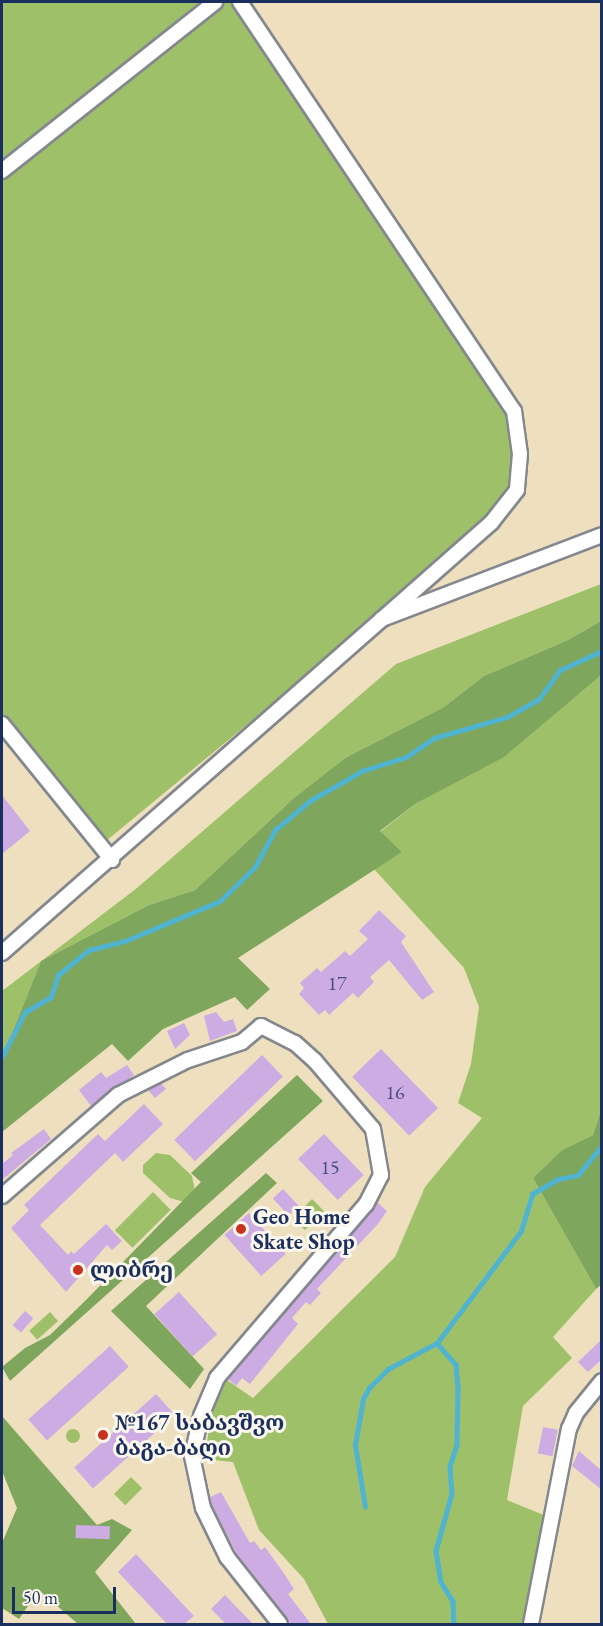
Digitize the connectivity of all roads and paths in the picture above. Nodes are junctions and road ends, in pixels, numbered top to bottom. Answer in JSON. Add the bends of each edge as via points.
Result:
{"nodes":[{"id":1,"x":215,"y":2,"type":"edge"},
{"id":2,"x":240,"y":2,"type":"edge"},
{"id":3,"x":2,"y":171,"type":"edge"},
{"id":4,"x":602,"y":535,"type":"edge"},
{"id":5,"x":382,"y":619,"type":"junction"},
{"id":6,"x":2,"y":724,"type":"edge"},
{"id":7,"x":112,"y":860,"type":"junction"},
{"id":8,"x":2,"y":953,"type":"edge"},
{"id":9,"x":2,"y":1196,"type":"edge"},
{"id":10,"x":602,"y":1381,"type":"edge"},
{"id":11,"x":280,"y":1624,"type":"edge"},
{"id":12,"x":531,"y":1624,"type":"edge"}],
"edges":[{"from":1,"to":3,"type":"street"},
{"from":2,"to":5,"type":"street","via":[[514,411],[520,454],[517,490],[491,523]]},
{"from":4,"to":5,"type":"street"},
{"from":5,"to":7,"type":"street"},
{"from":6,"to":7,"type":"street"},
{"from":7,"to":8,"type":"street"},
{"from":9,"to":11,"type":"street","via":[[118,1095],[188,1060],[242,1042],[261,1026],[295,1043],[315,1061],[373,1130],[381,1175],[366,1204],[217,1378],[201,1416],[192,1456],[203,1508],[227,1557]]},
{"from":10,"to":12,"type":"street","via":[[576,1413],[569,1429]]}]}
